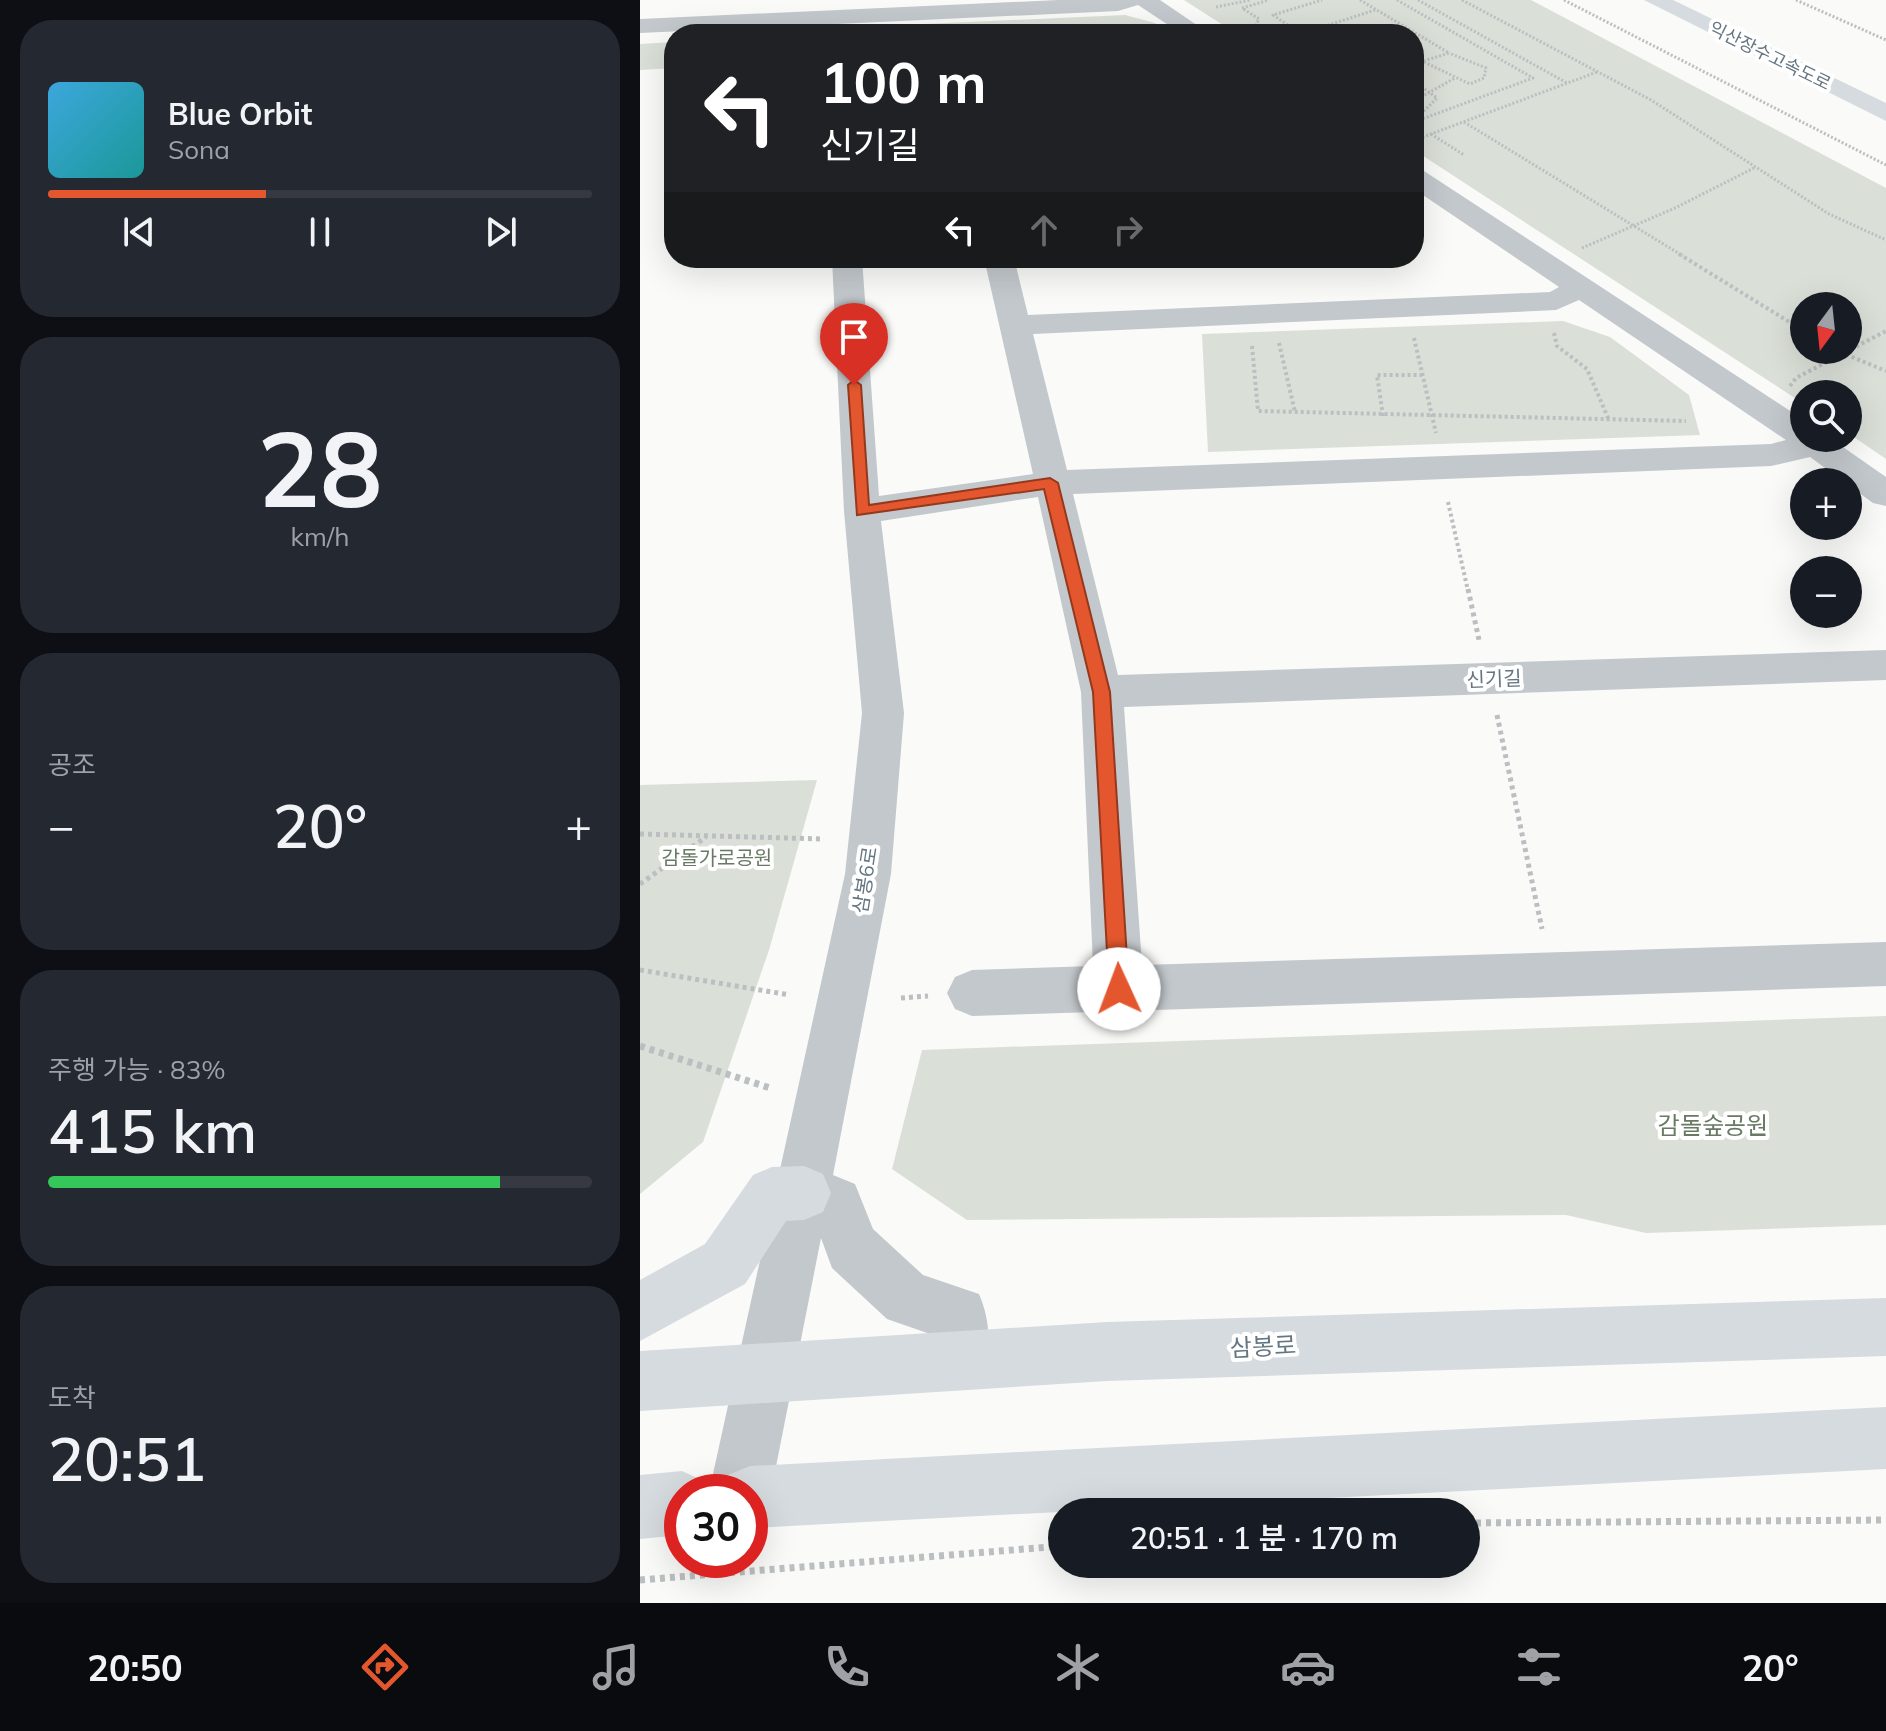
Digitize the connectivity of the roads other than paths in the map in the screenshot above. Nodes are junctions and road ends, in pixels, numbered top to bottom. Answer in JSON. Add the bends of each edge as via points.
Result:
{"nodes":[{"id":1,"x":1132,"y":0,"type":"edge"},
{"id":2,"x":1145,"y":0,"type":"edge"},
{"id":3,"x":1655,"y":0,"type":"edge"},
{"id":4,"x":1695,"y":0,"type":"edge"},
{"id":5,"x":839,"y":24,"type":"edge"},
{"id":6,"x":1182,"y":24,"type":"edge"},
{"id":7,"x":640,"y":26,"type":"edge"},
{"id":8,"x":664,"y":26,"type":"edge"},
{"id":9,"x":1886,"y":89,"type":"edge"},
{"id":10,"x":1886,"y":113,"type":"edge"},
{"id":11,"x":1424,"y":184,"type":"edge"},
{"id":12,"x":848,"y":268,"type":"edge"},
{"id":13,"x":1001,"y":268,"type":"edge"},
{"id":14,"x":1579,"y":288,"type":"junction"},
{"id":15,"x":1015,"y":325,"type":"junction"},
{"id":16,"x":1790,"y":427,"type":"edge"},
{"id":17,"x":1790,"y":448,"type":"edge"},
{"id":18,"x":1826,"y":452,"type":"edge"},
{"id":19,"x":1050,"y":483,"type":"junction"},
{"id":20,"x":1886,"y":494,"type":"edge"},
{"id":21,"x":862,"y":511,"type":"junction"},
{"id":22,"x":1886,"y":665,"type":"edge"},
{"id":23,"x":1102,"y":692,"type":"junction"},
{"id":24,"x":1886,"y":964,"type":"edge"},
{"id":25,"x":1119,"y":989,"type":"junction"},
{"id":26,"x":972,"y":993,"type":"dead end"},
{"id":27,"x":804,"y":1193,"type":"junction"},
{"id":28,"x":640,"y":1312,"type":"edge"},
{"id":29,"x":1886,"y":1327,"type":"edge"},
{"id":30,"x":959,"y":1360,"type":"junction"},
{"id":31,"x":768,"y":1369,"type":"junction"},
{"id":32,"x":640,"y":1381,"type":"edge"},
{"id":33,"x":1886,"y":1438,"type":"edge"},
{"id":34,"x":744,"y":1474,"type":"edge"},
{"id":35,"x":768,"y":1496,"type":"edge"},
{"id":36,"x":664,"y":1505,"type":"edge"},
{"id":37,"x":640,"y":1507,"type":"edge"}],
"edges":[{"from":1,"to":5,"type":"street"},
{"from":2,"to":6,"type":"street"},
{"from":3,"to":10,"type":"main road","name":"익산장수고속도로"},
{"from":4,"to":9,"type":"main road","name":"익산장수고속도로"},
{"from":7,"to":8,"type":"street"},
{"from":11,"to":14,"type":"street"},
{"from":12,"to":21,"type":"street","name":"삼봉6로"},
{"from":13,"to":15,"type":"street"},
{"from":14,"to":15,"type":"street","via":[[1556,301]]},
{"from":14,"to":16,"type":"street"},
{"from":15,"to":19,"type":"street"},
{"from":17,"to":19,"type":"street","via":[[1771,455]]},
{"from":18,"to":20,"type":"street"},
{"from":19,"to":21,"type":"street"},
{"from":19,"to":23,"type":"street"},
{"from":21,"to":27,"type":"street","name":"삼봉6로","via":[[883,713],[868,874]]},
{"from":22,"to":23,"type":"street","name":"신기길"},
{"from":23,"to":25,"type":"street"},
{"from":24,"to":25,"type":"street"},
{"from":25,"to":26,"type":"street"},
{"from":27,"to":28,"type":"main road","via":[[772,1194],[725,1264]]},
{"from":27,"to":30,"type":"street","via":[[836,1203],[852,1248],[907,1299],[959,1314]]},
{"from":27,"to":31,"type":"street","name":"삼봉6로"},
{"from":29,"to":30,"type":"main road","name":"삼봉로"},
{"from":30,"to":31,"type":"main road","name":"삼봉로"},
{"from":31,"to":32,"type":"main road","name":"삼봉로"},
{"from":31,"to":34,"type":"street","name":"삼봉6로"},
{"from":33,"to":35,"type":"main road"},
{"from":36,"to":37,"type":"main road"}]}
